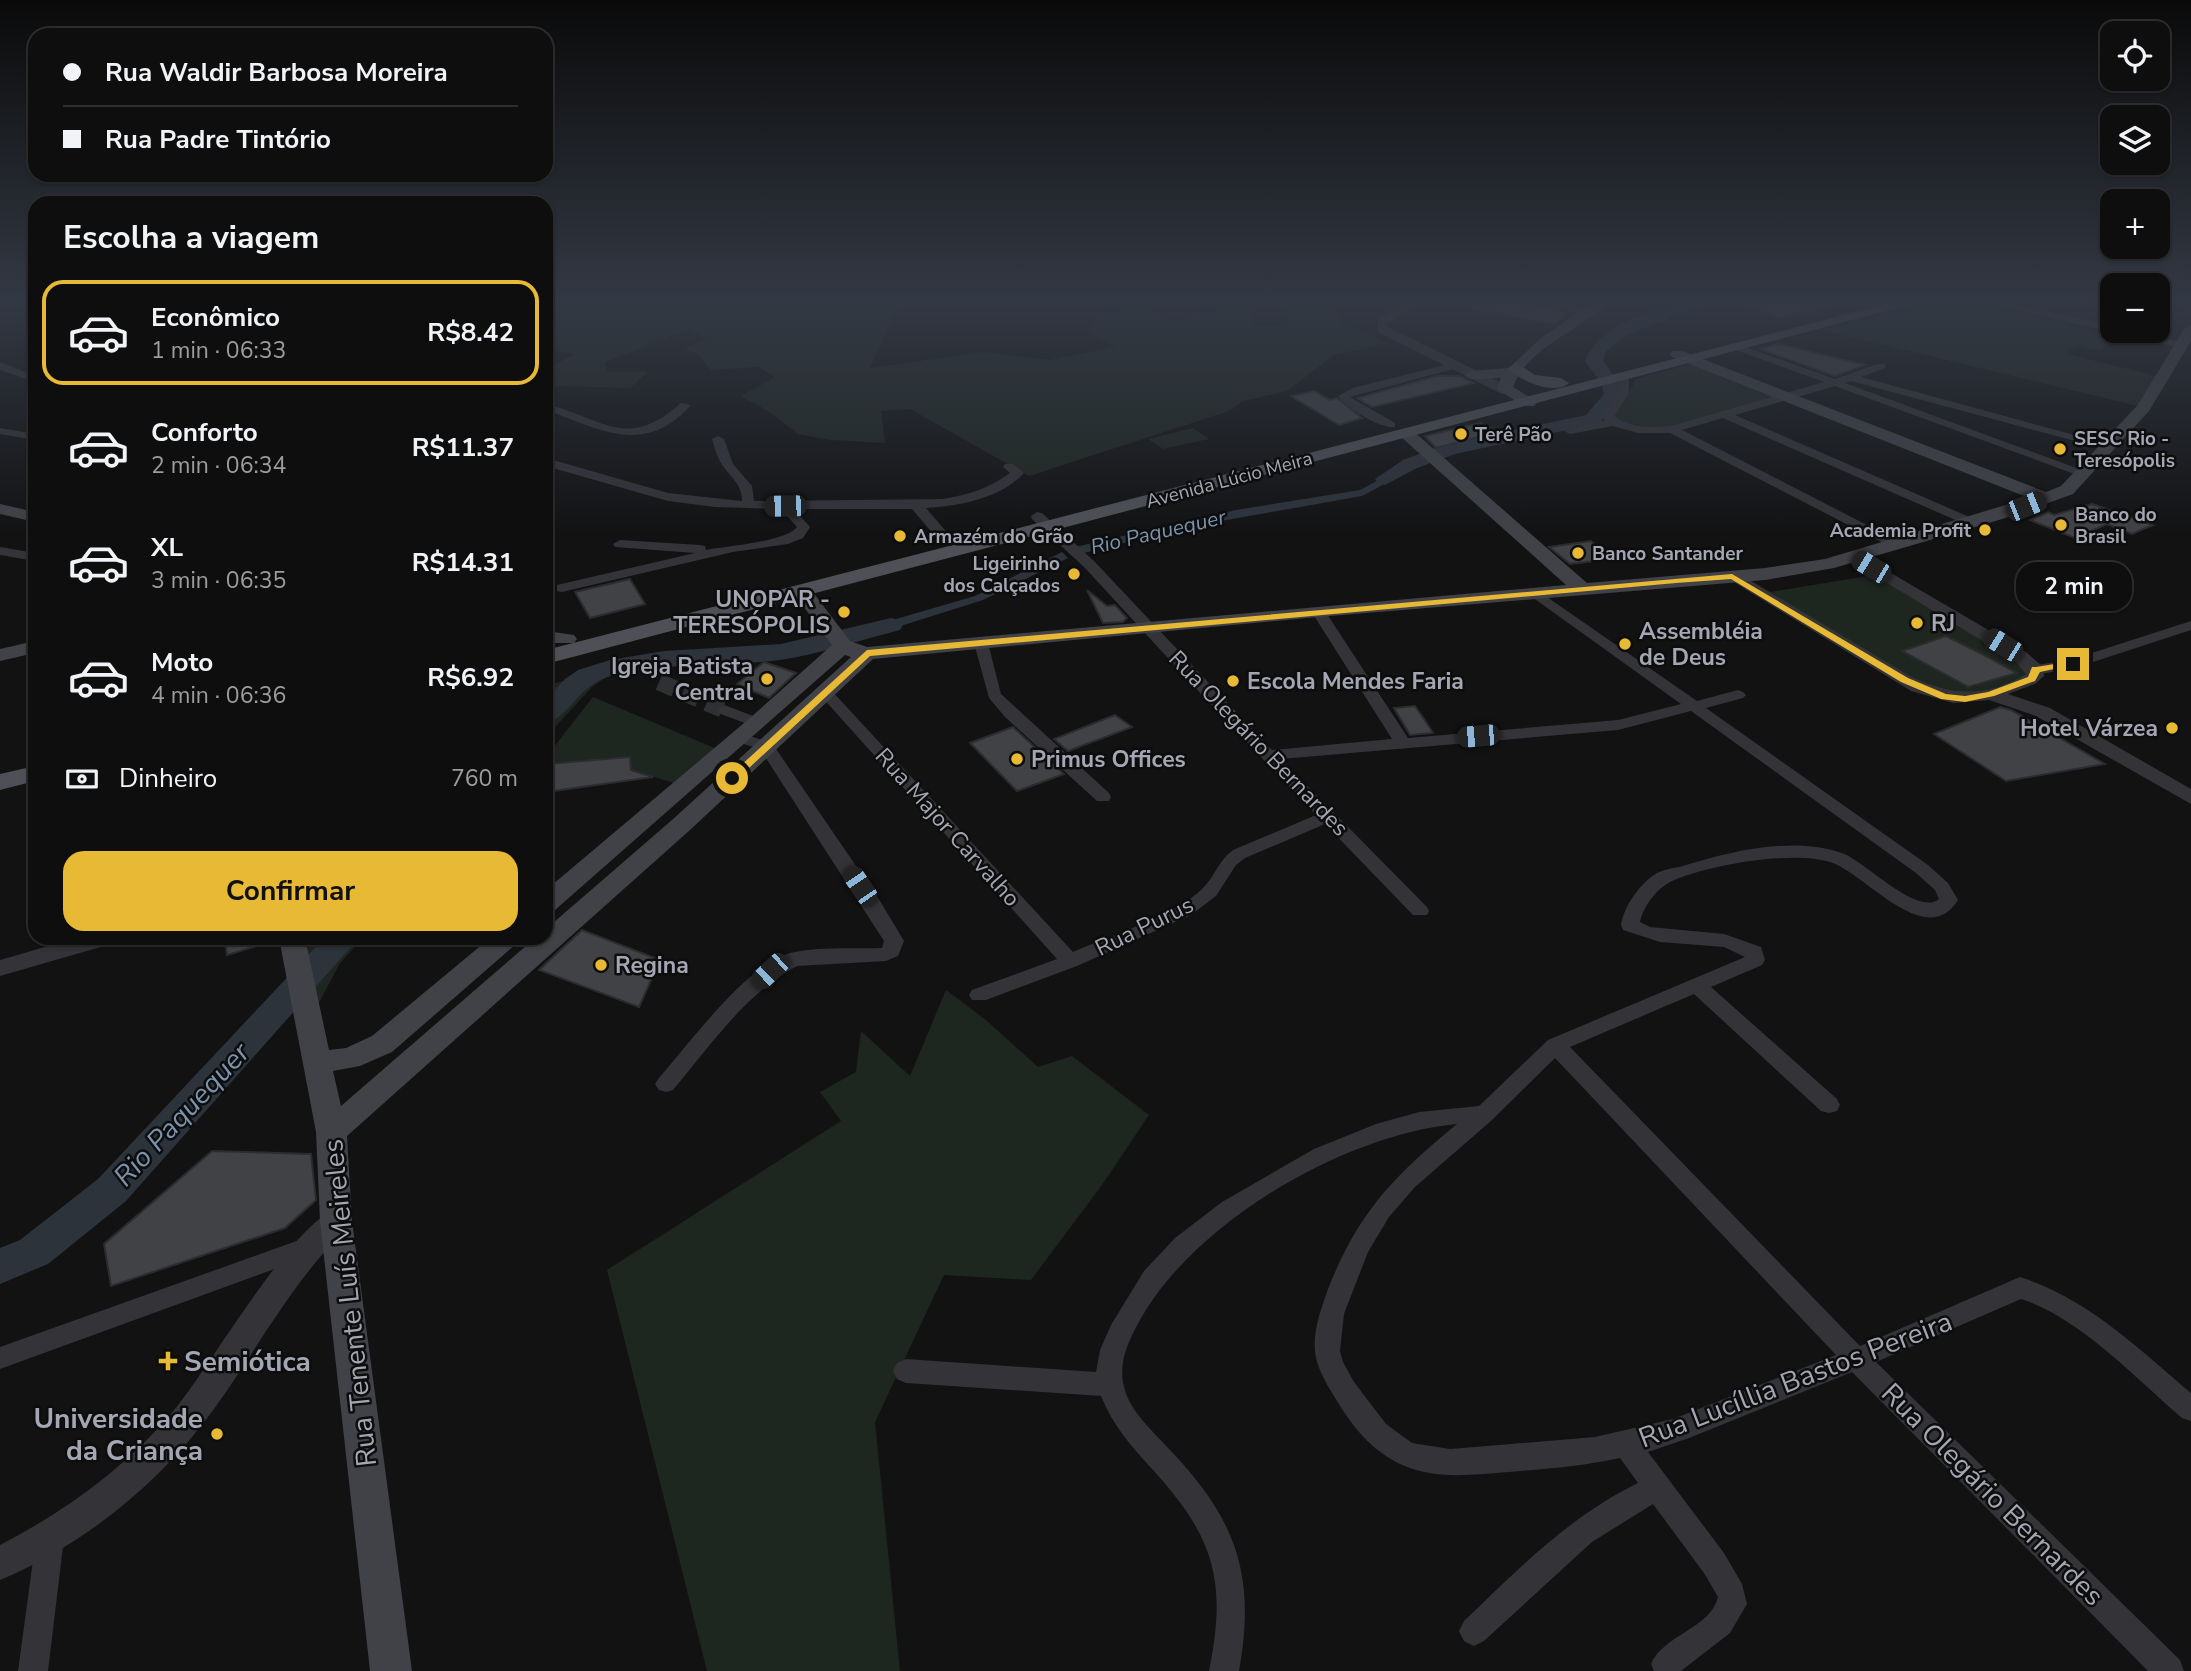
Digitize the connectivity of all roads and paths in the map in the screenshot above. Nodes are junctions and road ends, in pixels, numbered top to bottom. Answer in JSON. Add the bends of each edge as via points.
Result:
{"nodes":[{"id":1,"x":1397,"y":380,"type":"edge"},
{"id":2,"x":1481,"y":380,"type":"edge"},
{"id":3,"x":1508,"y":380,"type":"edge"},
{"id":4,"x":1538,"y":380,"type":"edge"},
{"id":5,"x":1596,"y":380,"type":"joint"},
{"id":6,"x":1622,"y":380,"type":"edge"},
{"id":7,"x":1743,"y":380,"type":"edge"},
{"id":8,"x":1826,"y":380,"type":"edge"},
{"id":9,"x":1842,"y":380,"type":"edge"},
{"id":10,"x":1861,"y":380,"type":"edge"},
{"id":11,"x":2160,"y":380,"type":"edge"},
{"id":12,"x":1561,"y":383,"type":"junction"},
{"id":13,"x":1834,"y":383,"type":"junction"},
{"id":14,"x":1516,"y":397,"type":"junction"},
{"id":15,"x":1787,"y":397,"type":"junction"},
{"id":16,"x":685,"y":405,"type":"dead end"},
{"id":17,"x":553,"y":410,"type":"edge"},
{"id":18,"x":1726,"y":415,"type":"junction"},
{"id":19,"x":1614,"y":422,"type":"junction"},
{"id":20,"x":1399,"y":429,"type":"junction"},
{"id":21,"x":1672,"y":429,"type":"junction"},
{"id":22,"x":0,"y":430,"type":"edge"},
{"id":23,"x":1570,"y":431,"type":"dead end"},
{"id":24,"x":28,"y":436,"type":"edge"},
{"id":25,"x":718,"y":439,"type":"dead end"},
{"id":26,"x":2109,"y":446,"type":"junction"},
{"id":27,"x":553,"y":464,"type":"edge"},
{"id":28,"x":1009,"y":467,"type":"dead end"},
{"id":29,"x":572,"y":468,"type":"junction"},
{"id":30,"x":553,"y":470,"type":"edge"},
{"id":31,"x":2084,"y":473,"type":"junction"},
{"id":32,"x":2046,"y":498,"type":"junction"},
{"id":33,"x":748,"y":505,"type":"junction"},
{"id":34,"x":916,"y":505,"type":"junction"},
{"id":35,"x":785,"y":506,"type":"junction"},
{"id":36,"x":0,"y":509,"type":"edge"},
{"id":37,"x":28,"y":515,"type":"edge"},
{"id":38,"x":1042,"y":521,"type":"junction"},
{"id":39,"x":1969,"y":522,"type":"junction"},
{"id":40,"x":945,"y":539,"type":"junction"},
{"id":41,"x":620,"y":544,"type":"dead end"},
{"id":42,"x":1895,"y":545,"type":"junction"},
{"id":43,"x":720,"y":551,"type":"junction"},
{"id":44,"x":2,"y":553,"type":"edge"},
{"id":45,"x":28,"y":556,"type":"edge"},
{"id":46,"x":1855,"y":557,"type":"junction"},
{"id":47,"x":1732,"y":576,"type":"junction"},
{"id":48,"x":562,"y":588,"type":"dead end"},
{"id":49,"x":1582,"y":589,"type":"junction"},
{"id":50,"x":802,"y":591,"type":"junction"},
{"id":51,"x":1537,"y":594,"type":"junction"},
{"id":52,"x":1318,"y":611,"type":"junction"},
{"id":53,"x":2191,"y":625,"type":"edge"},
{"id":54,"x":1148,"y":627,"type":"junction"},
{"id":55,"x":553,"y":640,"type":"edge"},
{"id":56,"x":981,"y":643,"type":"junction"},
{"id":57,"x":836,"y":645,"type":"junction"},
{"id":58,"x":28,"y":648,"type":"edge"},
{"id":59,"x":0,"y":654,"type":"edge"},
{"id":60,"x":553,"y":655,"type":"edge"},
{"id":61,"x":859,"y":661,"type":"junction"},
{"id":62,"x":2036,"y":670,"type":"junction"},
{"id":63,"x":2018,"y":684,"type":"junction"},
{"id":64,"x":826,"y":693,"type":"junction"},
{"id":65,"x":1990,"y":694,"type":"junction"},
{"id":66,"x":1738,"y":695,"type":"dead end"},
{"id":67,"x":1692,"y":707,"type":"junction"},
{"id":68,"x":724,"y":710,"type":"tunnel mouth"},
{"id":69,"x":2043,"y":712,"type":"junction"},
{"id":70,"x":749,"y":731,"type":"junction"},
{"id":71,"x":1404,"y":745,"type":"junction"},
{"id":72,"x":766,"y":746,"type":"junction"},
{"id":73,"x":1268,"y":755,"type":"junction"},
{"id":74,"x":28,"y":775,"type":"edge"},
{"id":75,"x":0,"y":782,"type":"edge"},
{"id":76,"x":28,"y":791,"type":"edge"},
{"id":77,"x":0,"y":797,"type":"edge"},
{"id":78,"x":1103,"y":797,"type":"dead end"},
{"id":79,"x":2191,"y":798,"type":"edge"},
{"id":80,"x":650,"y":814,"type":"junction"},
{"id":81,"x":1328,"y":816,"type":"junction"},
{"id":82,"x":681,"y":825,"type":"junction"},
{"id":83,"x":553,"y":898,"type":"edge"},
{"id":84,"x":1420,"y":911,"type":"dead end"},
{"id":85,"x":553,"y":937,"type":"edge"},
{"id":86,"x":79,"y":945,"type":"edge"},
{"id":87,"x":499,"y":945,"type":"edge"},
{"id":88,"x":544,"y":945,"type":"edge"},
{"id":89,"x":293,"y":946,"type":"edge"},
{"id":90,"x":1070,"y":961,"type":"junction"},
{"id":91,"x":0,"y":968,"type":"edge"},
{"id":92,"x":1695,"y":984,"type":"junction"},
{"id":93,"x":979,"y":995,"type":"dead end"},
{"id":94,"x":1555,"y":1045,"type":"junction"},
{"id":95,"x":319,"y":1062,"type":"junction"},
{"id":96,"x":666,"y":1084,"type":"dead end"},
{"id":97,"x":1829,"y":1105,"type":"dead end"},
{"id":98,"x":1484,"y":1114,"type":"junction"},
{"id":99,"x":331,"y":1132,"type":"junction"},
{"id":100,"x":337,"y":1222,"type":"junction"},
{"id":101,"x":308,"y":1247,"type":"junction"},
{"id":102,"x":0,"y":1358,"type":"edge"},
{"id":103,"x":1857,"y":1360,"type":"junction"},
{"id":104,"x":906,"y":1371,"type":"dead end"},
{"id":105,"x":1110,"y":1385,"type":"junction"},
{"id":106,"x":2191,"y":1409,"type":"edge"},
{"id":107,"x":1626,"y":1445,"type":"junction"},
{"id":108,"x":1656,"y":1488,"type":"junction"},
{"id":109,"x":50,"y":1538,"type":"junction"},
{"id":110,"x":0,"y":1563,"type":"edge"},
{"id":111,"x":1474,"y":1631,"type":"dead end"},
{"id":112,"x":1666,"y":1664,"type":"dead end"},
{"id":113,"x":33,"y":1671,"type":"edge"},
{"id":114,"x":391,"y":1671,"type":"edge"},
{"id":115,"x":1224,"y":1671,"type":"edge"},
{"id":116,"x":2169,"y":1671,"type":"edge"}],
"edges":[{"from":1,"to":20,"type":"street","via":[[1343,396]]},
{"from":2,"to":14,"type":"street"},
{"from":3,"to":14,"type":"main road","via":[[1505,385]]},
{"from":4,"to":12,"type":"main road"},
{"from":5,"to":12,"type":"main road","name":"Avenida Lúcio Meira"},
{"from":5,"to":14,"type":"main road","name":"Avenida Lúcio Meira"},
{"from":6,"to":19,"type":"street","via":[[1624,395],[1608,417]]},
{"from":7,"to":15,"type":"main road"},
{"from":8,"to":13,"type":"street"},
{"from":9,"to":13,"type":"street"},
{"from":10,"to":26,"type":"street"},
{"from":11,"to":26,"type":"main road","via":[[2143,408]]},
{"from":12,"to":14,"type":"main road","name":"Avenida Lúcio Meira"},
{"from":13,"to":15,"type":"street"},
{"from":13,"to":31,"type":"street"},
{"from":14,"to":20,"type":"main road","name":"Avenida Lúcio Meira"},
{"from":15,"to":18,"type":"street"},
{"from":15,"to":32,"type":"main road"},
{"from":16,"to":17,"type":"street","via":[[654,428],[638,432],[592,425]]},
{"from":18,"to":21,"type":"street"},
{"from":18,"to":39,"type":"street"},
{"from":19,"to":21,"type":"street","via":[[1637,429]]},
{"from":19,"to":23,"type":"street"},
{"from":20,"to":38,"type":"main road","name":"Avenida Lúcio Meira"},
{"from":20,"to":49,"type":"main road"},
{"from":21,"to":42,"type":"street"},
{"from":22,"to":24,"type":"street"},
{"from":25,"to":33,"type":"street","via":[[730,467],[746,482]]},
{"from":26,"to":31,"type":"main road"},
{"from":27,"to":29,"type":"street"},
{"from":28,"to":34,"type":"street","via":[[1018,473],[988,492]]},
{"from":29,"to":30,"type":"street"},
{"from":29,"to":33,"type":"street","via":[[669,497]]},
{"from":31,"to":32,"type":"main road","via":[[2067,490]]},
{"from":32,"to":39,"type":"main road"},
{"from":33,"to":35,"type":"street"},
{"from":34,"to":35,"type":"street"},
{"from":34,"to":40,"type":"street"},
{"from":35,"to":43,"type":"street","via":[[803,524],[798,534],[783,541]]},
{"from":36,"to":37,"type":"main road"},
{"from":38,"to":40,"type":"main road","name":"Avenida Lúcio Meira"},
{"from":38,"to":50,"type":"main road","name":"Avenida Lúcio Meira"},
{"from":38,"to":54,"type":"street","name":"Rua Olegário Bernardes"},
{"from":39,"to":42,"type":"main road"},
{"from":40,"to":55,"type":"main road","name":"Avenida Lúcio Meira"},
{"from":41,"to":43,"type":"street","via":[[643,542],[669,549]]},
{"from":42,"to":46,"type":"main road"},
{"from":43,"to":48,"type":"street"},
{"from":44,"to":45,"type":"street"},
{"from":46,"to":47,"type":"main road","via":[[1788,571]]},
{"from":46,"to":62,"type":"street"},
{"from":47,"to":49,"type":"main road"},
{"from":47,"to":65,"type":"street","via":[[1921,689],[1955,699]]},
{"from":49,"to":51,"type":"main road"},
{"from":50,"to":57,"type":"main road"},
{"from":50,"to":60,"type":"main road","name":"Avenida Lúcio Meira"},
{"from":51,"to":52,"type":"main road"},
{"from":51,"to":67,"type":"street"},
{"from":52,"to":54,"type":"main road"},
{"from":52,"to":71,"type":"street"},
{"from":53,"to":62,"type":"street","via":[[2085,661]]},
{"from":54,"to":56,"type":"main road"},
{"from":54,"to":73,"type":"street","name":"Rua Olegário Bernardes"},
{"from":56,"to":61,"type":"main road"},
{"from":56,"to":78,"type":"street","via":[[990,684],[1000,703]]},
{"from":57,"to":61,"type":"main road"},
{"from":57,"to":70,"type":"main road"},
{"from":58,"to":59,"type":"main road"},
{"from":61,"to":64,"type":"main road"},
{"from":62,"to":63,"type":"street","via":[[2032,679]]},
{"from":63,"to":65,"type":"street"},
{"from":63,"to":69,"type":"street"},
{"from":64,"to":72,"type":"main road"},
{"from":64,"to":90,"type":"street","name":"Rua Major Carvalho"},
{"from":65,"to":69,"type":"street"},
{"from":66,"to":67,"type":"street"},
{"from":67,"to":71,"type":"street","via":[[1618,725]]},
{"from":67,"to":92,"type":"street","via":[[1935,879],[1949,900],[1943,908],[1929,911],[1902,901],[1861,870],[1824,855],[1744,857],[1664,877],[1633,911],[1630,925],[1661,936],[1732,941],[1754,952],[1755,960],[1749,965]]},
{"from":68,"to":70,"type":"street"},
{"from":69,"to":79,"type":"street"},
{"from":70,"to":72,"type":"street"},
{"from":70,"to":80,"type":"main road"},
{"from":71,"to":73,"type":"street"},
{"from":72,"to":82,"type":"main road"},
{"from":72,"to":96,"type":"street","via":[[873,905],[893,946],[878,955],[793,959],[779,964],[754,985]]},
{"from":73,"to":81,"type":"street","name":"Rua Olegário Bernardes"},
{"from":74,"to":75,"type":"main road"},
{"from":76,"to":77,"type":"main road"},
{"from":80,"to":82,"type":"main road"},
{"from":80,"to":83,"type":"main road"},
{"from":81,"to":84,"type":"street","name":"Rua Olegário Bernardes"},
{"from":81,"to":90,"type":"street","name":"Rua Purus","via":[[1239,854],[1210,892],[1184,911]]},
{"from":82,"to":85,"type":"main road"},
{"from":86,"to":91,"type":"street"},
{"from":87,"to":95,"type":"main road","via":[[382,1044],[350,1058]]},
{"from":88,"to":99,"type":"main road"},
{"from":89,"to":95,"type":"main road","name":"Rua Tenente Luís Meireles"},
{"from":90,"to":93,"type":"street","name":"Rua Purus"},
{"from":92,"to":94,"type":"street"},
{"from":92,"to":97,"type":"street"},
{"from":94,"to":98,"type":"street","name":"Rua Lucíllia Bastos Pereira"},
{"from":94,"to":103,"type":"street","name":"Rua Olegário Bernardes"},
{"from":95,"to":99,"type":"main road","name":"Rua Tenente Luís Meireles"},
{"from":98,"to":105,"type":"street","via":[[1444,1116],[1376,1134],[1331,1152],[1214,1220],[1181,1246],[1136,1304],[1118,1337],[1109,1366]]},
{"from":98,"to":107,"type":"street","name":"Rua Lucíllia Bastos Pereira","via":[[1396,1192],[1370,1226],[1332,1311],[1327,1347],[1330,1364],[1368,1423],[1394,1448],[1414,1457],[1440,1462],[1497,1460]]},
{"from":99,"to":100,"type":"main road","name":"Rua Tenente Luís Meireles"},
{"from":100,"to":101,"type":"street"},
{"from":100,"to":114,"type":"main road","name":"Rua Tenente Luís Meireles"},
{"from":101,"to":102,"type":"street"},
{"from":101,"to":109,"type":"street","via":[[202,1399],[167,1441],[130,1479]]},
{"from":103,"to":106,"type":"street","name":"Rua Lucíllia Bastos Pereira","via":[[2020,1288],[2040,1293],[2067,1309]]},
{"from":103,"to":107,"type":"street","name":"Rua Lucíllia Bastos Pereira"},
{"from":103,"to":116,"type":"street","name":"Rua Olegário Bernardes"},
{"from":104,"to":105,"type":"street"},
{"from":105,"to":115,"type":"street","via":[[1127,1422],[1189,1488],[1226,1555],[1232,1630]]},
{"from":107,"to":108,"type":"street"},
{"from":108,"to":111,"type":"street","via":[[1599,1518]]},
{"from":108,"to":112,"type":"street","via":[[1714,1563],[1733,1604],[1720,1623]]},
{"from":109,"to":110,"type":"street"},
{"from":109,"to":113,"type":"street"}]}
